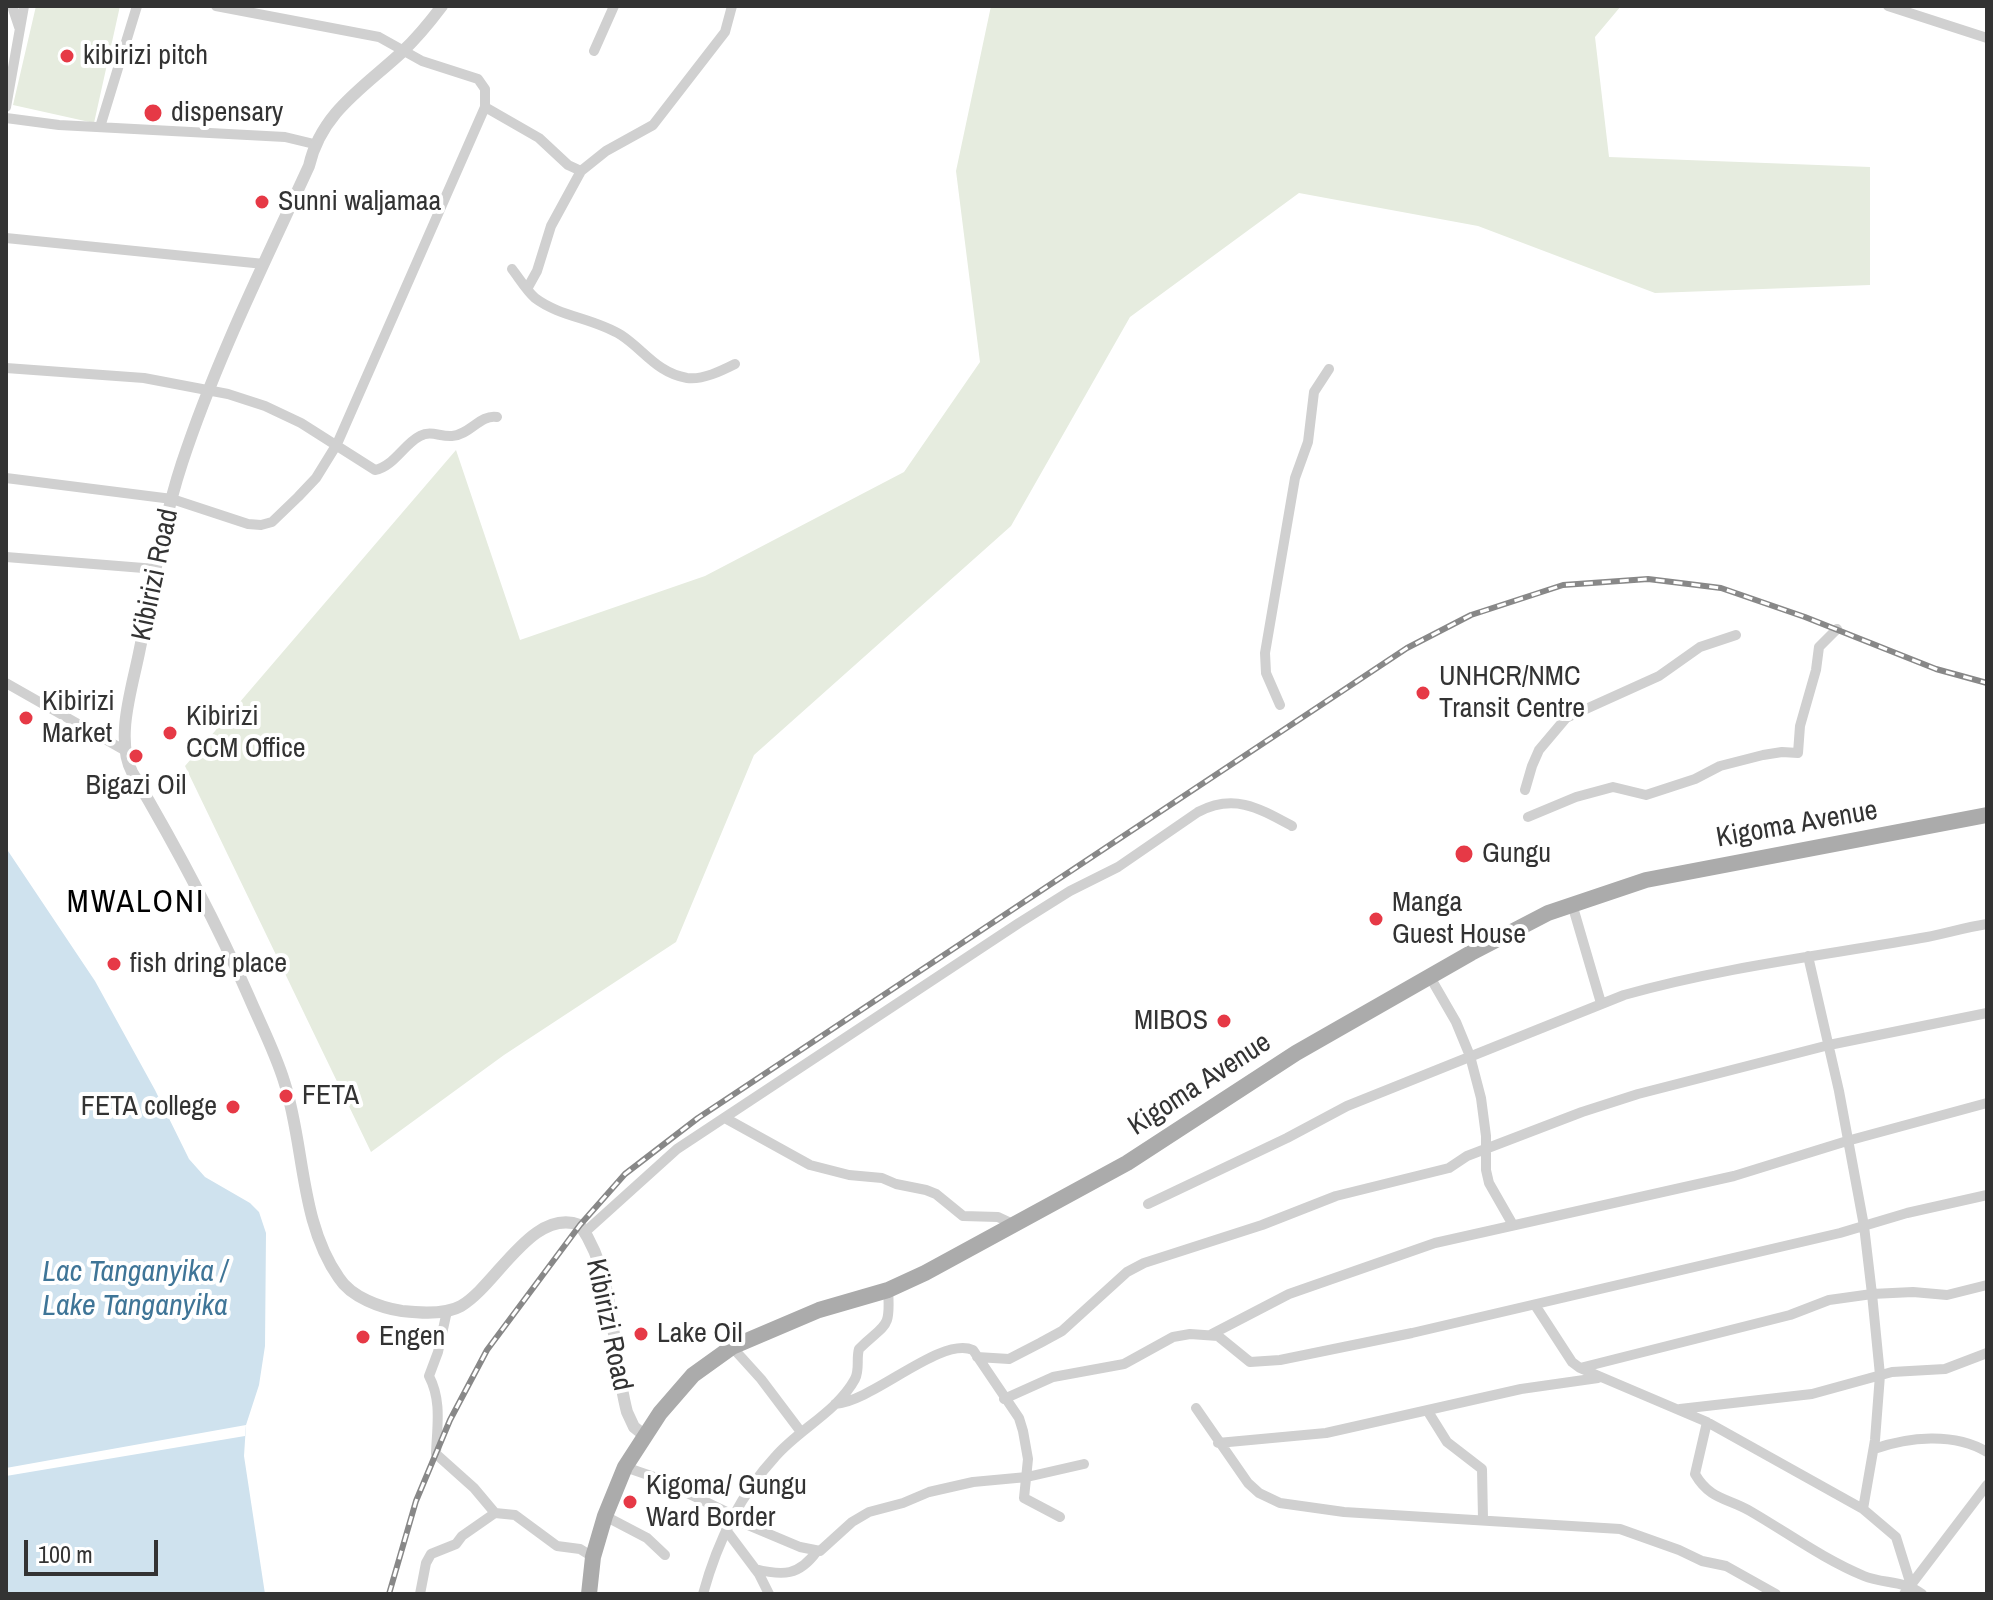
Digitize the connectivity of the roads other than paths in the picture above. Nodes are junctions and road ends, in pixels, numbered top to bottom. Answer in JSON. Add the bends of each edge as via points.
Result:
{"nodes":[{"id":1,"x":12,"y":6,"type":"edge"},
{"id":2,"x":24,"y":6,"type":"edge"},
{"id":3,"x":137,"y":6,"type":"edge"},
{"id":4,"x":216,"y":6,"type":"edge"},
{"id":5,"x":442,"y":6,"type":"edge"},
{"id":6,"x":614,"y":6,"type":"edge"},
{"id":7,"x":732,"y":6,"type":"edge"},
{"id":8,"x":1888,"y":6,"type":"edge"},
{"id":9,"x":253,"y":11,"type":"edge"},
{"id":10,"x":20,"y":29,"type":"junction"},
{"id":11,"x":1987,"y":38,"type":"edge"},
{"id":12,"x":404,"y":51,"type":"junction"},
{"id":13,"x":594,"y":51,"type":"dead end"},
{"id":14,"x":6,"y":107,"type":"edge"},
{"id":15,"x":485,"y":107,"type":"junction"},
{"id":16,"x":6,"y":118,"type":"edge"},
{"id":17,"x":100,"y":127,"type":"junction"},
{"id":18,"x":314,"y":144,"type":"junction"},
{"id":19,"x":581,"y":171,"type":"junction"},
{"id":20,"x":6,"y":238,"type":"edge"},
{"id":21,"x":264,"y":264,"type":"junction"},
{"id":22,"x":512,"y":269,"type":"dead end"},
{"id":23,"x":527,"y":289,"type":"junction"},
{"id":24,"x":735,"y":364,"type":"dead end"},
{"id":25,"x":6,"y":368,"type":"edge"},
{"id":26,"x":1329,"y":369,"type":"dead end"},
{"id":27,"x":209,"y":389,"type":"junction"},
{"id":28,"x":497,"y":417,"type":"dead end"},
{"id":29,"x":337,"y":444,"type":"junction"},
{"id":30,"x":6,"y":478,"type":"edge"},
{"id":31,"x":172,"y":499,"type":"junction"},
{"id":32,"x":6,"y":557,"type":"edge"},
{"id":33,"x":156,"y":569,"type":"junction"},
{"id":34,"x":1837,"y":629,"type":"dead end"},
{"id":35,"x":1736,"y":635,"type":"dead end"},
{"id":36,"x":6,"y":683,"type":"edge"},
{"id":37,"x":1280,"y":705,"type":"dead end"},
{"id":38,"x":124,"y":750,"type":"junction"},
{"id":39,"x":1525,"y":790,"type":"dead end"},
{"id":40,"x":1987,"y":815,"type":"edge"},
{"id":41,"x":1528,"y":817,"type":"dead end"},
{"id":42,"x":1292,"y":826,"type":"dead end"},
{"id":43,"x":1572,"y":904,"type":"junction"},
{"id":44,"x":1987,"y":924,"type":"edge"},
{"id":45,"x":1808,"y":956,"type":"junction"},
{"id":46,"x":1430,"y":977,"type":"junction"},
{"id":47,"x":1601,"y":1003,"type":"junction"},
{"id":48,"x":1987,"y":1013,"type":"edge"},
{"id":49,"x":1829,"y":1045,"type":"junction"},
{"id":50,"x":1470,"y":1056,"type":"junction"},
{"id":51,"x":1987,"y":1103,"type":"edge"},
{"id":52,"x":725,"y":1118,"type":"junction"},
{"id":53,"x":1847,"y":1141,"type":"junction"},
{"id":54,"x":1487,"y":1150,"type":"junction"},
{"id":55,"x":1987,"y":1195,"type":"edge"},
{"id":56,"x":1148,"y":1204,"type":"dead end"},
{"id":57,"x":1015,"y":1225,"type":"junction"},
{"id":58,"x":1513,"y":1225,"type":"junction"},
{"id":59,"x":1864,"y":1226,"type":"junction"},
{"id":60,"x":585,"y":1232,"type":"junction"},
{"id":61,"x":1987,"y":1285,"type":"edge"},
{"id":62,"x":888,"y":1290,"type":"junction"},
{"id":63,"x":1872,"y":1294,"type":"junction"},
{"id":64,"x":1535,"y":1305,"type":"junction"},
{"id":65,"x":447,"y":1311,"type":"junction"},
{"id":66,"x":1212,"y":1334,"type":"junction"},
{"id":67,"x":732,"y":1347,"type":"junction"},
{"id":68,"x":1987,"y":1353,"type":"edge"},
{"id":69,"x":977,"y":1357,"type":"junction"},
{"id":70,"x":1580,"y":1368,"type":"junction"},
{"id":71,"x":1880,"y":1375,"type":"junction"},
{"id":72,"x":1600,"y":1377,"type":"junction"},
{"id":73,"x":1004,"y":1399,"type":"junction"},
{"id":74,"x":835,"y":1404,"type":"junction"},
{"id":75,"x":1196,"y":1408,"type":"dead end"},
{"id":76,"x":1680,"y":1409,"type":"junction"},
{"id":77,"x":1427,"y":1410,"type":"junction"},
{"id":78,"x":1707,"y":1422,"type":"junction"},
{"id":79,"x":801,"y":1432,"type":"junction"},
{"id":80,"x":644,"y":1435,"type":"junction"},
{"id":81,"x":1218,"y":1443,"type":"junction"},
{"id":82,"x":1874,"y":1449,"type":"junction"},
{"id":83,"x":1987,"y":1452,"type":"edge"},
{"id":84,"x":1084,"y":1464,"type":"dead end"},
{"id":85,"x":625,"y":1467,"type":"junction"},
{"id":86,"x":1027,"y":1477,"type":"junction"},
{"id":87,"x":1987,"y":1485,"type":"edge"},
{"id":88,"x":1863,"y":1509,"type":"junction"},
{"id":89,"x":495,"y":1513,"type":"junction"},
{"id":90,"x":605,"y":1516,"type":"junction"},
{"id":91,"x":732,"y":1517,"type":"junction"},
{"id":92,"x":1060,"y":1517,"type":"dead end"},
{"id":93,"x":1483,"y":1519,"type":"junction"},
{"id":94,"x":726,"y":1530,"type":"junction"},
{"id":95,"x":817,"y":1551,"type":"junction"},
{"id":96,"x":665,"y":1555,"type":"dead end"},
{"id":97,"x":593,"y":1557,"type":"junction"},
{"id":98,"x":755,"y":1569,"type":"junction"},
{"id":99,"x":1908,"y":1590,"type":"edge"},
{"id":100,"x":420,"y":1594,"type":"edge"},
{"id":101,"x":589,"y":1594,"type":"edge"},
{"id":102,"x":703,"y":1594,"type":"edge"},
{"id":103,"x":769,"y":1594,"type":"edge"},
{"id":104,"x":1776,"y":1594,"type":"edge"},
{"id":105,"x":1922,"y":1594,"type":"edge"}],
"edges":[{"from":1,"to":10,"type":"street"},
{"from":2,"to":10,"type":"street"},
{"from":3,"to":17,"type":"street"},
{"from":4,"to":9,"type":"street"},
{"from":5,"to":12,"type":"street","name":"Kibirizi Road"},
{"from":6,"to":13,"type":"street"},
{"from":7,"to":19,"type":"street","via":[[725,32],[653,125]]},
{"from":8,"to":11,"type":"street"},
{"from":9,"to":12,"type":"street","via":[[364,33]]},
{"from":10,"to":14,"type":"street"},
{"from":12,"to":15,"type":"street","via":[[478,79],[485,89]]},
{"from":12,"to":18,"type":"street","name":"Kibirizi Road","via":[[344,103]]},
{"from":15,"to":19,"type":"street","via":[[539,138]]},
{"from":15,"to":29,"type":"street"},
{"from":16,"to":17,"type":"street"},
{"from":17,"to":18,"type":"street","via":[[285,137]]},
{"from":18,"to":21,"type":"street","name":"Kibirizi Road"},
{"from":19,"to":23,"type":"street","via":[[551,226]]},
{"from":20,"to":21,"type":"street"},
{"from":21,"to":27,"type":"street","name":"Kibirizi Road"},
{"from":22,"to":23,"type":"street"},
{"from":23,"to":24,"type":"street","via":[[544,304],[623,336],[675,375],[703,377]]},
{"from":25,"to":27,"type":"street","via":[[144,378]]},
{"from":26,"to":37,"type":"street","via":[[1314,392],[1265,653],[1266,673]]},
{"from":27,"to":29,"type":"street","via":[[265,406]]},
{"from":27,"to":31,"type":"street","name":"Kibirizi Road"},
{"from":28,"to":29,"type":"street","via":[[487,417],[460,435],[417,437],[381,470],[370,469]]},
{"from":29,"to":31,"type":"street","via":[[316,478],[272,522],[248,524]]},
{"from":30,"to":31,"type":"street"},
{"from":31,"to":33,"type":"street","name":"Kibirizi Road"},
{"from":32,"to":33,"type":"street"},
{"from":33,"to":38,"type":"street","name":"Kibirizi Road"},
{"from":34,"to":41,"type":"street","via":[[1819,647],[1798,753],[1720,766],[1646,795],[1613,787]]},
{"from":35,"to":39,"type":"street","via":[[1700,647],[1659,676],[1566,718],[1539,750]]},
{"from":36,"to":38,"type":"street"},
{"from":38,"to":65,"type":"street","via":[[219,928],[275,1056],[291,1104],[314,1219],[332,1268],[352,1292],[383,1306]]},
{"from":40,"to":43,"type":"main road","name":"Kigoma Avenue","via":[[1646,880]]},
{"from":42,"to":52,"type":"street","via":[[1252,806],[1211,805],[1118,867],[1019,923]]},
{"from":43,"to":46,"type":"main road","name":"Kigoma Avenue"},
{"from":43,"to":47,"type":"street"},
{"from":44,"to":45,"type":"street"},
{"from":45,"to":47,"type":"street","via":[[1655,986]]},
{"from":45,"to":49,"type":"street"},
{"from":46,"to":50,"type":"street"},
{"from":46,"to":57,"type":"main road","name":"Kigoma Avenue","via":[[1296,1053],[1127,1163]]},
{"from":47,"to":50,"type":"street"},
{"from":48,"to":49,"type":"street"},
{"from":49,"to":53,"type":"street"},
{"from":49,"to":54,"type":"street","via":[[1638,1094]]},
{"from":50,"to":54,"type":"street"},
{"from":50,"to":56,"type":"street","via":[[1347,1106]]},
{"from":51,"to":53,"type":"street"},
{"from":52,"to":57,"type":"street","via":[[810,1165],[919,1187],[963,1216],[998,1217]]},
{"from":52,"to":60,"type":"street","via":[[661,1163]]},
{"from":53,"to":58,"type":"street","via":[[1734,1176]]},
{"from":53,"to":59,"type":"street"},
{"from":54,"to":58,"type":"street","via":[[1489,1183]]},
{"from":54,"to":69,"type":"street","via":[[1449,1168],[1336,1196],[1144,1263],[1062,1331],[1029,1350],[1009,1359]]},
{"from":55,"to":59,"type":"street"},
{"from":57,"to":62,"type":"main road","name":"Kigoma Avenue"},
{"from":58,"to":66,"type":"street","via":[[1435,1243],[1326,1280]]},
{"from":59,"to":63,"type":"street"},
{"from":59,"to":64,"type":"street"},
{"from":60,"to":65,"type":"street","name":"Kibirizi Road","via":[[573,1222],[551,1224],[471,1299]]},
{"from":60,"to":80,"type":"street","name":"Kibirizi Road","via":[[606,1293],[627,1412]]},
{"from":61,"to":63,"type":"street","via":[[1947,1295]]},
{"from":62,"to":67,"type":"main road","name":"Kigoma Avenue","via":[[819,1310]]},
{"from":62,"to":74,"type":"street","via":[[888,1321],[859,1349],[855,1378]]},
{"from":63,"to":70,"type":"street","via":[[1829,1300],[1790,1315]]},
{"from":63,"to":71,"type":"street"},
{"from":64,"to":66,"type":"street","via":[[1253,1363]]},
{"from":64,"to":70,"type":"street"},
{"from":65,"to":89,"type":"street","via":[[429,1376],[438,1402],[436,1454]]},
{"from":66,"to":73,"type":"street","via":[[1173,1337],[1124,1364],[1053,1377]]},
{"from":67,"to":79,"type":"street"},
{"from":67,"to":80,"type":"main road","name":"Kigoma Avenue","via":[[693,1375]]},
{"from":68,"to":71,"type":"street","via":[[1945,1369]]},
{"from":69,"to":73,"type":"street"},
{"from":69,"to":74,"type":"street","via":[[968,1348],[953,1350],[917,1364],[865,1396]]},
{"from":70,"to":72,"type":"street"},
{"from":71,"to":76,"type":"street","via":[[1812,1394]]},
{"from":71,"to":82,"type":"street"},
{"from":72,"to":76,"type":"street"},
{"from":72,"to":77,"type":"street"},
{"from":73,"to":86,"type":"street","via":[[1023,1431]]},
{"from":74,"to":79,"type":"street"},
{"from":75,"to":81,"type":"street"},
{"from":76,"to":78,"type":"street"},
{"from":77,"to":81,"type":"street","via":[[1326,1433]]},
{"from":77,"to":93,"type":"street","via":[[1447,1442],[1482,1469]]},
{"from":78,"to":88,"type":"street"},
{"from":78,"to":99,"type":"street","via":[[1695,1474],[1718,1498],[1743,1507],[1809,1549]]},
{"from":79,"to":91,"type":"street","via":[[776,1456]]},
{"from":80,"to":85,"type":"main road","name":"Kigoma Avenue"},
{"from":81,"to":93,"type":"street","via":[[1248,1483],[1280,1503]]},
{"from":82,"to":83,"type":"street","via":[[1916,1439],[1973,1445]]},
{"from":82,"to":88,"type":"street"},
{"from":84,"to":86,"type":"street"},
{"from":85,"to":90,"type":"main road","name":"Kigoma Avenue"},
{"from":85,"to":91,"type":"street"},
{"from":86,"to":92,"type":"street","via":[[1024,1498]]},
{"from":86,"to":95,"type":"street","via":[[945,1487],[869,1512]]},
{"from":87,"to":99,"type":"street"},
{"from":88,"to":99,"type":"street","via":[[1896,1537]]},
{"from":89,"to":97,"type":"street","via":[[515,1515],[553,1544]]},
{"from":89,"to":100,"type":"street","via":[[456,1544],[431,1554]]},
{"from":90,"to":96,"type":"street","via":[[647,1538]]},
{"from":90,"to":97,"type":"main road","name":"Kigoma Avenue"},
{"from":91,"to":94,"type":"street"},
{"from":91,"to":95,"type":"street"},
{"from":93,"to":104,"type":"street","via":[[1620,1529],[1726,1566]]},
{"from":94,"to":98,"type":"street"},
{"from":94,"to":102,"type":"street"},
{"from":95,"to":98,"type":"street","via":[[787,1574]]},
{"from":97,"to":101,"type":"main road","name":"Kigoma Avenue"},
{"from":98,"to":103,"type":"street"},
{"from":99,"to":105,"type":"street"}]}
